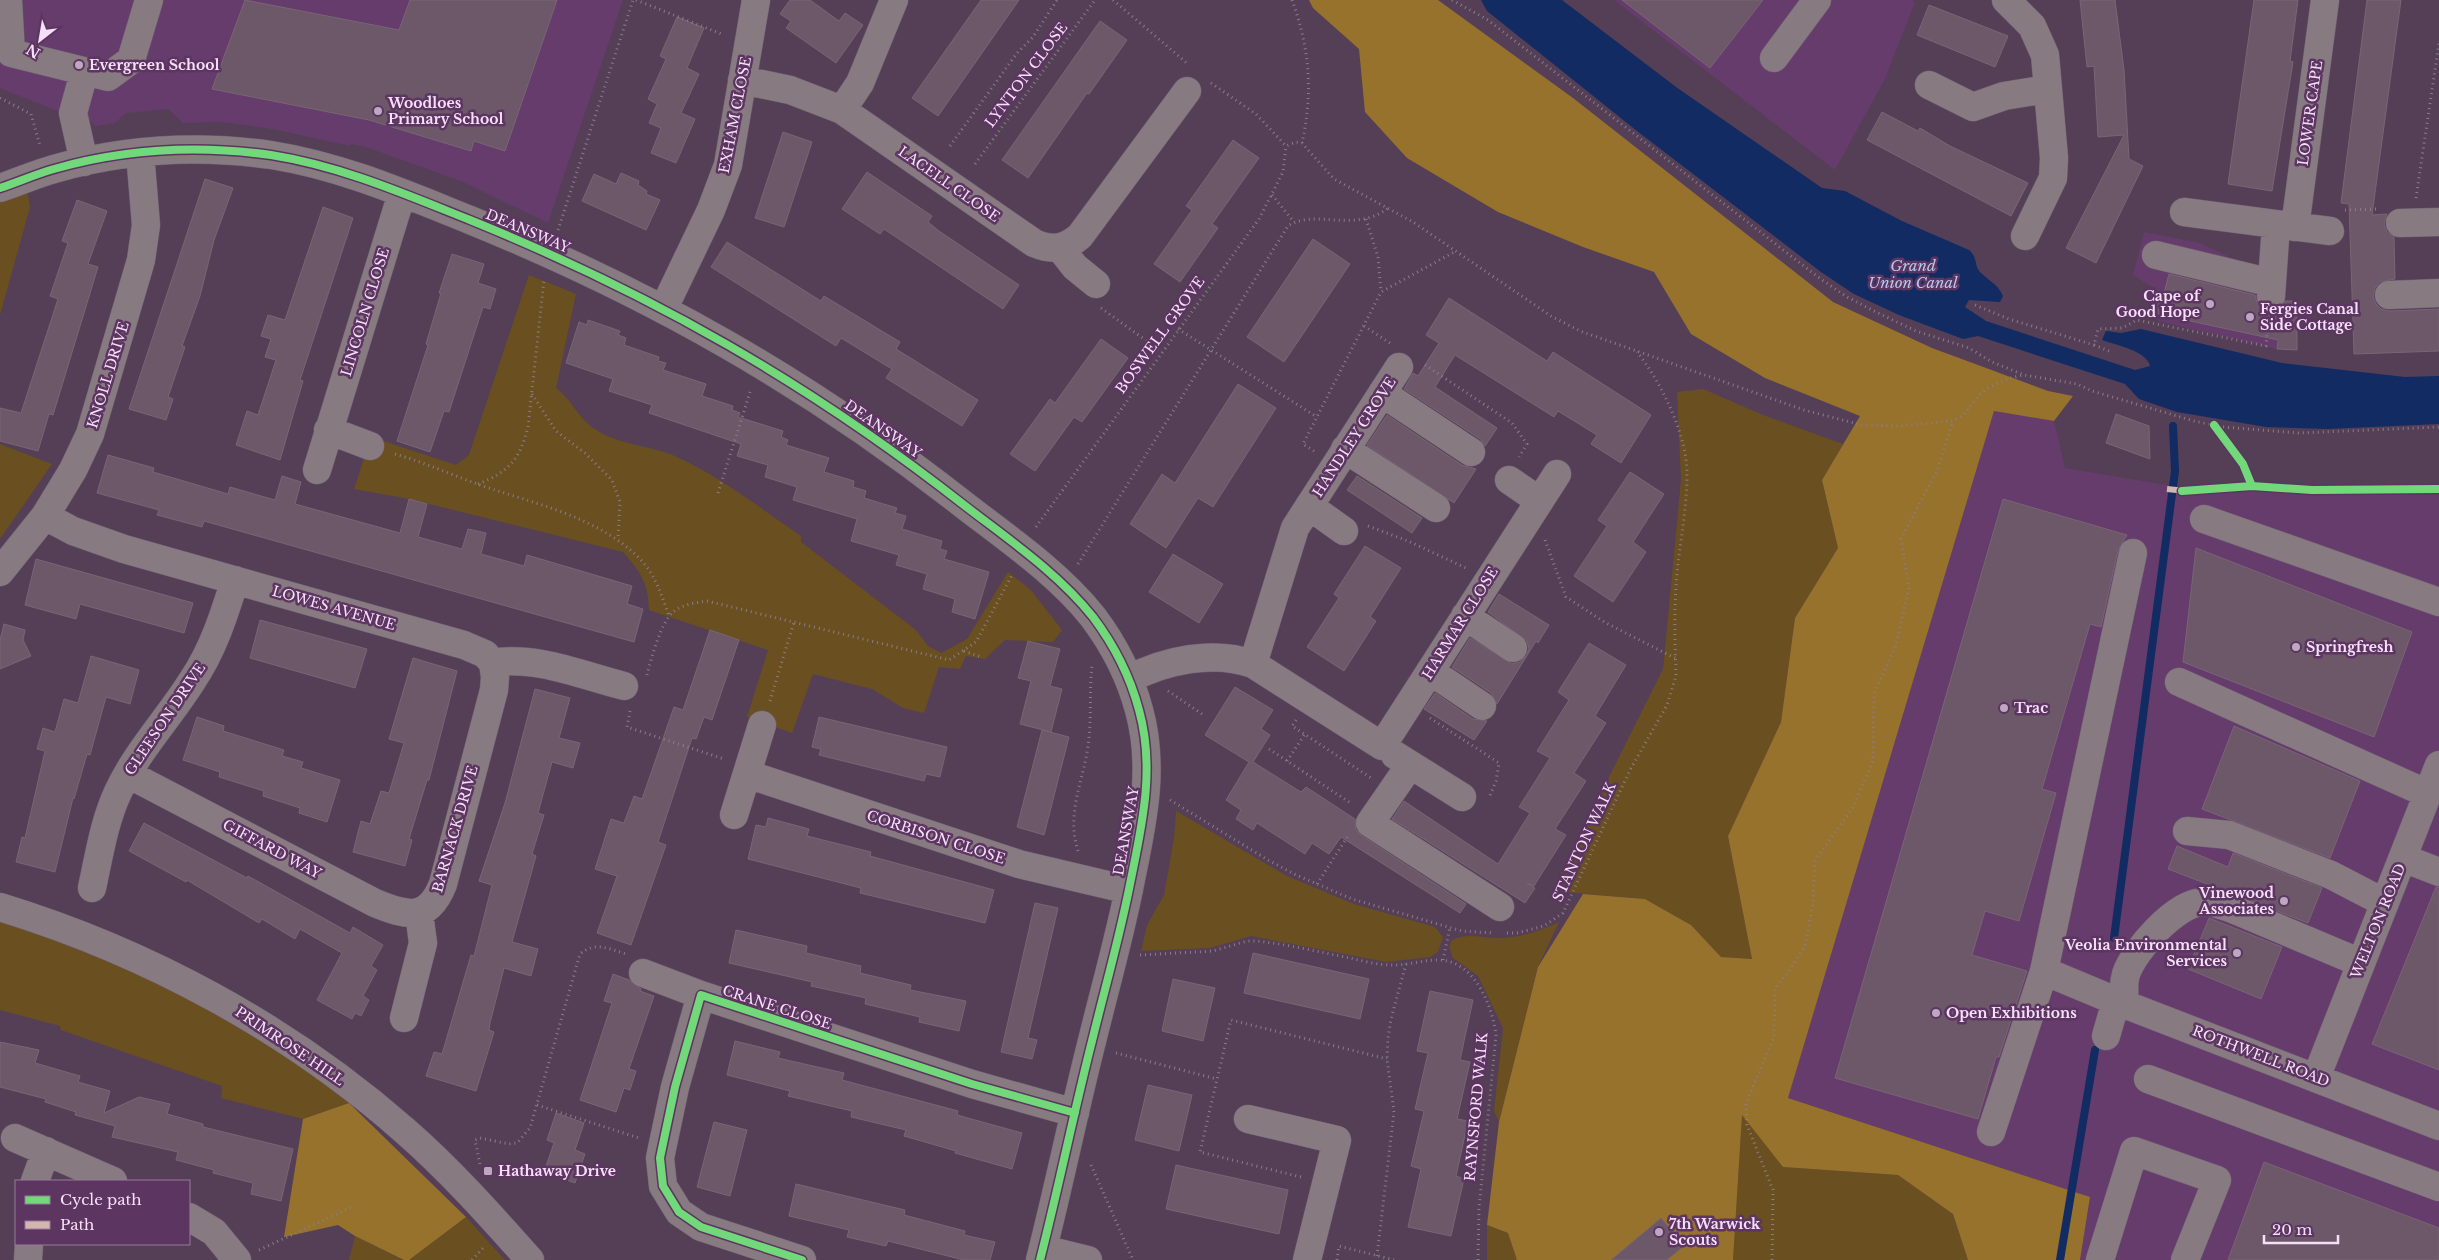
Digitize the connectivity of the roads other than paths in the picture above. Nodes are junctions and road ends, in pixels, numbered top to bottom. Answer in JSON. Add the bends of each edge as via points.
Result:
{"nodes":[{"id":1,"x":8,"y":0,"type":"edge"},
{"id":2,"x":149,"y":0,"type":"edge"},
{"id":3,"x":756,"y":0,"type":"edge"},
{"id":4,"x":894,"y":0,"type":"edge"},
{"id":5,"x":1817,"y":0,"type":"edge"},
{"id":6,"x":2006,"y":0,"type":"edge"},
{"id":7,"x":2325,"y":0,"type":"edge"},
{"id":8,"x":1774,"y":58,"type":"dead end"},
{"id":9,"x":84,"y":73,"type":"junction"},
{"id":10,"x":742,"y":80,"type":"junction"},
{"id":11,"x":1197,"y":81,"type":"road end"},
{"id":12,"x":1929,"y":85,"type":"dead end"},
{"id":13,"x":2047,"y":89,"type":"junction"},
{"id":14,"x":842,"y":110,"type":"junction"},
{"id":15,"x":140,"y":153,"type":"junction"},
{"id":16,"x":84,"y":162,"type":"junction"},
{"id":17,"x":0,"y":188,"type":"edge"},
{"id":18,"x":402,"y":193,"type":"junction"},
{"id":19,"x":2184,"y":212,"type":"dead end"},
{"id":20,"x":2399,"y":212,"type":"road end"},
{"id":21,"x":2334,"y":221,"type":"road end"},
{"id":22,"x":2439,"y":222,"type":"edge"},
{"id":23,"x":2277,"y":225,"type":"junction"},
{"id":24,"x":2025,"y":236,"type":"dead end"},
{"id":25,"x":1060,"y":248,"type":"junction"},
{"id":26,"x":2156,"y":255,"type":"dead end"},
{"id":27,"x":1096,"y":284,"type":"dead end"},
{"id":28,"x":2439,"y":293,"type":"edge"},
{"id":29,"x":2389,"y":295,"type":"dead end"},
{"id":30,"x":664,"y":308,"type":"junction"},
{"id":31,"x":1403,"y":357,"type":"road end"},
{"id":32,"x":1382,"y":393,"type":"junction"},
{"id":33,"x":328,"y":430,"type":"junction"},
{"id":34,"x":370,"y":446,"type":"road end"},
{"id":35,"x":1471,"y":452,"type":"dead end"},
{"id":36,"x":1340,"y":458,"type":"junction"},
{"id":37,"x":317,"y":470,"type":"dead end"},
{"id":38,"x":1557,"y":474,"type":"dead end"},
{"id":39,"x":1509,"y":480,"type":"road end"},
{"id":40,"x":1436,"y":508,"type":"dead end"},
{"id":41,"x":1532,"y":510,"type":"junction"},
{"id":42,"x":45,"y":516,"type":"junction"},
{"id":43,"x":2204,"y":519,"type":"dead end"},
{"id":44,"x":2134,"y":553,"type":"dead end"},
{"id":45,"x":0,"y":572,"type":"edge"},
{"id":46,"x":235,"y":580,"type":"junction"},
{"id":47,"x":2439,"y":602,"type":"edge"},
{"id":48,"x":1466,"y":616,"type":"junction"},
{"id":49,"x":1513,"y":648,"type":"dead end"},
{"id":50,"x":493,"y":663,"type":"junction"},
{"id":51,"x":1253,"y":664,"type":"junction"},
{"id":52,"x":1430,"y":671,"type":"junction"},
{"id":53,"x":1129,"y":679,"type":"junction"},
{"id":54,"x":2179,"y":682,"type":"dead end"},
{"id":55,"x":633,"y":692,"type":"road end"},
{"id":56,"x":1482,"y":706,"type":"dead end"},
{"id":57,"x":762,"y":724,"type":"road end"},
{"id":58,"x":1382,"y":746,"type":"junction"},
{"id":59,"x":2439,"y":765,"type":"edge"},
{"id":60,"x":1413,"y":768,"type":"junction"},
{"id":61,"x":128,"y":774,"type":"junction"},
{"id":62,"x":747,"y":774,"type":"junction"},
{"id":63,"x":2428,"y":794,"type":"junction"},
{"id":64,"x":1462,"y":797,"type":"dead end"},
{"id":65,"x":734,"y":815,"type":"dead end"},
{"id":66,"x":2187,"y":831,"type":"dead end"},
{"id":67,"x":2403,"y":858,"type":"junction"},
{"id":68,"x":2439,"y":872,"type":"edge"},
{"id":69,"x":92,"y":888,"type":"dead end"},
{"id":70,"x":1128,"y":890,"type":"junction"},
{"id":71,"x":2385,"y":902,"type":"junction"},
{"id":72,"x":0,"y":907,"type":"edge"},
{"id":73,"x":1500,"y":907,"type":"dead end"},
{"id":74,"x":419,"y":913,"type":"junction"},
{"id":75,"x":2361,"y":963,"type":"junction"},
{"id":76,"x":638,"y":965,"type":"road end"},
{"id":77,"x":2044,"y":971,"type":"junction"},
{"id":78,"x":701,"y":995,"type":"junction"},
{"id":79,"x":2120,"y":1002,"type":"junction"},
{"id":80,"x":404,"y":1018,"type":"dead end"},
{"id":81,"x":2106,"y":1036,"type":"dead end"},
{"id":82,"x":2316,"y":1078,"type":"junction"},
{"id":83,"x":2148,"y":1079,"type":"dead end"},
{"id":84,"x":1075,"y":1113,"type":"junction"},
{"id":85,"x":1248,"y":1119,"type":"dead end"},
{"id":86,"x":2439,"y":1126,"type":"edge"},
{"id":87,"x":1992,"y":1132,"type":"dead end"},
{"id":88,"x":14,"y":1138,"type":"dead end"},
{"id":89,"x":46,"y":1151,"type":"junction"},
{"id":90,"x":35,"y":1180,"type":"edge"},
{"id":91,"x":111,"y":1180,"type":"edge"},
{"id":92,"x":2439,"y":1188,"type":"edge"},
{"id":93,"x":190,"y":1217,"type":"edge"},
{"id":94,"x":29,"y":1245,"type":"edge"},
{"id":95,"x":1042,"y":1255,"type":"edge"},
{"id":96,"x":28,"y":1260,"type":"edge"},
{"id":97,"x":237,"y":1260,"type":"edge"},
{"id":98,"x":530,"y":1260,"type":"edge"},
{"id":99,"x":802,"y":1260,"type":"edge"},
{"id":100,"x":1088,"y":1260,"type":"edge"},
{"id":101,"x":1307,"y":1260,"type":"edge"},
{"id":102,"x":2100,"y":1260,"type":"edge"},
{"id":103,"x":2185,"y":1260,"type":"edge"}],
"edges":[{"from":1,"to":9,"type":"street","via":[[11,53]]},
{"from":2,"to":9,"type":"street","via":[[131,60],[108,77]]},
{"from":3,"to":10,"type":"street","name":"EXHAM CLOSE"},
{"from":4,"to":14,"type":"street","via":[[860,83]]},
{"from":5,"to":8,"type":"street"},
{"from":6,"to":13,"type":"street","via":[[2038,35],[2044,55]]},
{"from":7,"to":23,"type":"street","name":"LOWER CAPE"},
{"from":9,"to":16,"type":"street","via":[[72,113]]},
{"from":10,"to":14,"type":"street","name":"LACELL CLOSE","via":[[790,90]]},
{"from":10,"to":30,"type":"street","name":"EXHAM CLOSE","via":[[728,165],[711,210]]},
{"from":11,"to":25,"type":"street","via":[[1088,226],[1072,243]]},
{"from":12,"to":13,"type":"street","via":[[1973,107],[2004,96]]},
{"from":13,"to":24,"type":"street","via":[[2053,178]]},
{"from":14,"to":25,"type":"street","name":"LACELL CLOSE","via":[[1034,244]]},
{"from":15,"to":16,"type":"street","name":"DEANSWAY"},
{"from":15,"to":18,"type":"street","name":"DEANSWAY","via":[[183,149],[272,156],[336,169]]},
{"from":15,"to":42,"type":"street","name":"KNOLL DRIVE","via":[[146,225],[136,280],[90,434]]},
{"from":16,"to":17,"type":"street","name":"DEANSWAY"},
{"from":18,"to":30,"type":"street","name":"DEANSWAY","via":[[507,235]]},
{"from":18,"to":33,"type":"street","name":"LINCOLN CLOSE"},
{"from":19,"to":23,"type":"street"},
{"from":20,"to":22,"type":"street"},
{"from":21,"to":23,"type":"street"},
{"from":23,"to":26,"type":"street","name":"LOWER CAPE","via":[[2271,290]]},
{"from":25,"to":27,"type":"street"},
{"from":28,"to":29,"type":"street"},
{"from":30,"to":53,"type":"street","name":"DEANSWAY","via":[[758,361],[886,445],[1055,578],[1091,614],[1114,646]]},
{"from":31,"to":32,"type":"street","name":"HANDLEY GROVE"},
{"from":32,"to":35,"type":"street"},
{"from":32,"to":36,"type":"street","name":"HANDLEY GROVE"},
{"from":33,"to":34,"type":"street"},
{"from":33,"to":37,"type":"street","name":"LINCOLN CLOSE"},
{"from":36,"to":40,"type":"street"},
{"from":36,"to":51,"type":"street","name":"HANDLEY GROVE","via":[[1327,519],[1295,528]]},
{"from":38,"to":41,"type":"street","name":"HARMAR CLOSE"},
{"from":39,"to":41,"type":"street"},
{"from":41,"to":48,"type":"street","name":"HARMAR CLOSE"},
{"from":42,"to":45,"type":"street","name":"KNOLL DRIVE"},
{"from":42,"to":46,"type":"street","name":"LOWES AVENUE","via":[[73,531],[124,550]]},
{"from":43,"to":47,"type":"street"},
{"from":44,"to":77,"type":"street"},
{"from":46,"to":50,"type":"street","name":"LOWES AVENUE","via":[[464,645],[485,654]]},
{"from":46,"to":61,"type":"street","name":"GLEESON DRIVE","via":[[209,653]]},
{"from":48,"to":49,"type":"street"},
{"from":48,"to":52,"type":"street","name":"HARMAR CLOSE"},
{"from":50,"to":55,"type":"street","via":[[534,663]]},
{"from":50,"to":74,"type":"street","name":"BARNACK DRIVE","via":[[496,676],[494,690],[442,884],[431,904]]},
{"from":51,"to":53,"type":"street","via":[[1235,658],[1216,657],[1166,664]]},
{"from":51,"to":58,"type":"street"},
{"from":52,"to":56,"type":"street"},
{"from":52,"to":58,"type":"street","name":"HARMAR CLOSE"},
{"from":53,"to":70,"type":"street","name":"DEANSWAY","via":[[1140,713],[1147,766],[1139,843]]},
{"from":54,"to":63,"type":"street"},
{"from":57,"to":62,"type":"street"},
{"from":58,"to":60,"type":"street"},
{"from":59,"to":63,"type":"street","name":"WELTON ROAD"},
{"from":60,"to":64,"type":"street"},
{"from":60,"to":73,"type":"street","via":[[1370,823]]},
{"from":61,"to":69,"type":"street","name":"GLEESON DRIVE","via":[[110,812]]},
{"from":61,"to":74,"type":"street","name":"GIFFARD WAY","via":[[375,903],[397,912]]},
{"from":62,"to":65,"type":"street"},
{"from":62,"to":70,"type":"street","name":"CORBISON CLOSE","via":[[1019,864]]},
{"from":63,"to":67,"type":"street","name":"WELTON ROAD"},
{"from":66,"to":71,"type":"street","via":[[2229,835]]},
{"from":67,"to":68,"type":"street"},
{"from":67,"to":71,"type":"street","name":"WELTON ROAD"},
{"from":70,"to":84,"type":"street","name":"DEANSWAY"},
{"from":71,"to":75,"type":"street","name":"WELTON ROAD"},
{"from":72,"to":98,"type":"street","name":"PRIMROSE HILL","via":[[56,925],[143,961],[214,997],[278,1036],[404,1130],[472,1196]]},
{"from":74,"to":80,"type":"street","via":[[423,943]]},
{"from":75,"to":79,"type":"street","via":[[2235,910],[2201,902],[2190,905],[2158,929],[2133,958]]},
{"from":75,"to":82,"type":"street","name":"WELTON ROAD"},
{"from":76,"to":78,"type":"street","name":"CRANE CLOSE"},
{"from":77,"to":79,"type":"street","name":"ROTHWELL ROAD"},
{"from":77,"to":87,"type":"street"},
{"from":78,"to":84,"type":"street","name":"CRANE CLOSE","via":[[972,1084]]},
{"from":78,"to":99,"type":"street","name":"CRANE CLOSE","via":[[675,1087],[660,1158],[663,1186],[679,1212],[701,1227]]},
{"from":79,"to":81,"type":"street"},
{"from":79,"to":82,"type":"street","name":"ROTHWELL ROAD"},
{"from":82,"to":86,"type":"street","name":"ROTHWELL ROAD"},
{"from":83,"to":92,"type":"street"},
{"from":84,"to":95,"type":"street","name":"DEANSWAY"},
{"from":85,"to":101,"type":"street","via":[[1337,1140]]},
{"from":88,"to":89,"type":"street"},
{"from":89,"to":90,"type":"street"},
{"from":89,"to":91,"type":"street"},
{"from":93,"to":97,"type":"street","via":[[214,1232]]},
{"from":94,"to":96,"type":"street"},
{"from":95,"to":100,"type":"street"},
{"from":102,"to":103,"type":"street","via":[[2134,1151],[2217,1180]]}]}
